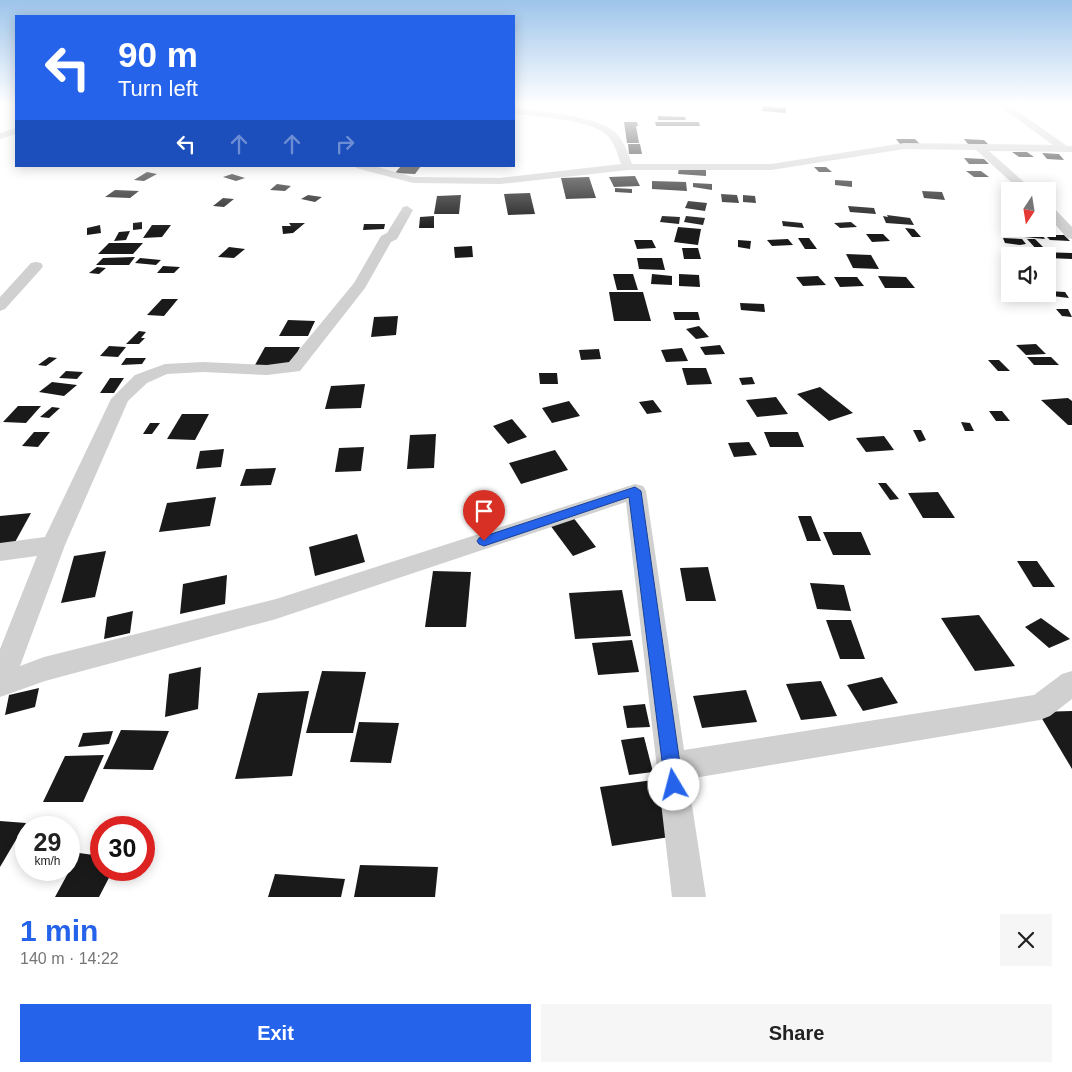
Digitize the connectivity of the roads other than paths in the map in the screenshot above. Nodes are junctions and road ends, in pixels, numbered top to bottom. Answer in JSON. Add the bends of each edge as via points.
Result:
{"nodes":[{"id":1,"x":621,"y":147,"type":"edge"},
{"id":2,"x":899,"y":147,"type":"edge"},
{"id":3,"x":937,"y":147,"type":"edge"},
{"id":4,"x":980,"y":148,"type":"junction"},
{"id":5,"x":1068,"y":149,"type":"edge"},
{"id":6,"x":364,"y":167,"type":"edge"},
{"id":7,"x":628,"y":167,"type":"junction"},
{"id":8,"x":1018,"y":182,"type":"edge"},
{"id":9,"x":406,"y":210,"type":"dead end"},
{"id":10,"x":1056,"y":218,"type":"edge"},
{"id":11,"x":1072,"y":235,"type":"edge"},
{"id":12,"x":36,"y":266,"type":"dead end"},
{"id":13,"x":0,"y":306,"type":"edge"},
{"id":14,"x":53,"y":545,"type":"junction"},
{"id":15,"x":0,"y":552,"type":"edge"},
{"id":16,"x":1072,"y":683,"type":"edge"},
{"id":17,"x":0,"y":684,"type":"edge"},
{"id":18,"x":671,"y":767,"type":"junction"},
{"id":19,"x":689,"y":897,"type":"edge"}],
"edges":[{"from":1,"to":7,"type":"street"},
{"from":2,"to":7,"type":"street","via":[[771,167]]},
{"from":3,"to":4,"type":"street"},
{"from":4,"to":5,"type":"street"},
{"from":4,"to":8,"type":"street"},
{"from":6,"to":7,"type":"street","via":[[413,180],[500,180]]},
{"from":9,"to":14,"type":"street","via":[[360,285],[294,367],[267,370],[165,369],[141,379],[120,399]]},
{"from":10,"to":11,"type":"street"},
{"from":12,"to":13,"type":"street"},
{"from":14,"to":15,"type":"street"},
{"from":14,"to":17,"type":"street"},
{"from":16,"to":18,"type":"street","via":[[1040,707]]},
{"from":17,"to":18,"type":"street","via":[[44,669],[276,609],[635,491]]},
{"from":18,"to":19,"type":"street"}]}
